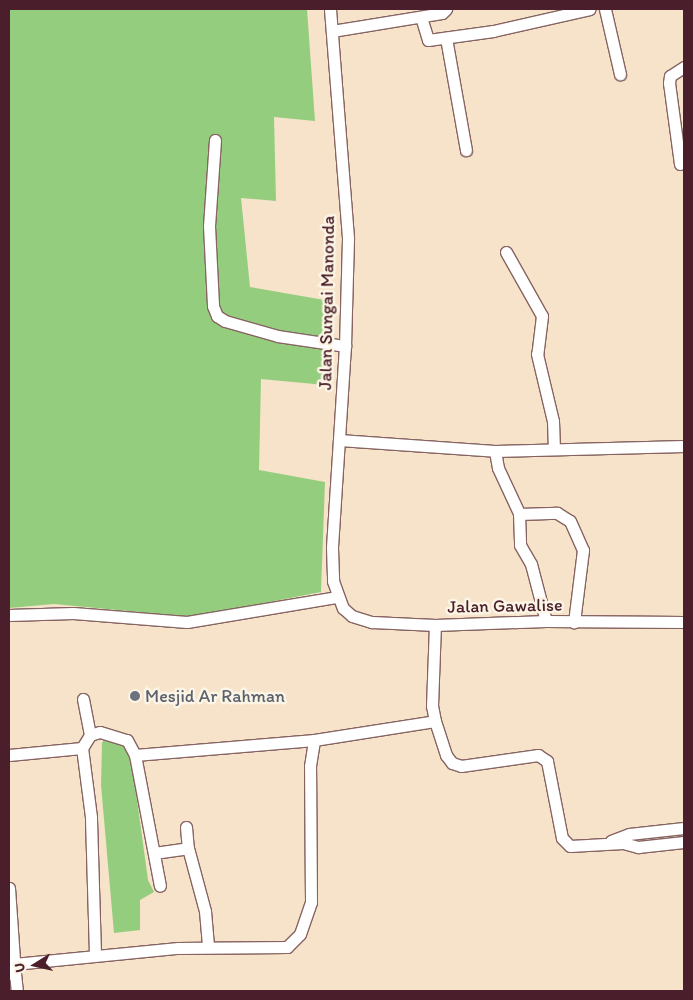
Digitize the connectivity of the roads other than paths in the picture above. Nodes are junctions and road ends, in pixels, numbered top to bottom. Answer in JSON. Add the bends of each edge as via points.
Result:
{"nodes":[{"id":1,"x":330,"y":9,"type":"edge"},
{"id":2,"x":446,"y":9,"type":"edge"},
{"id":3,"x":590,"y":9,"type":"edge"},
{"id":4,"x":605,"y":9,"type":"edge"},
{"id":5,"x":421,"y":17,"type":"junction"},
{"id":6,"x":332,"y":30,"type":"junction"},
{"id":7,"x":446,"y":38,"type":"junction"},
{"id":8,"x":684,"y":67,"type":"edge"},
{"id":9,"x":620,"y":74,"type":"dead end"},
{"id":10,"x":215,"y":140,"type":"dead end"},
{"id":11,"x":466,"y":150,"type":"dead end"},
{"id":12,"x":680,"y":164,"type":"dead end"},
{"id":13,"x":506,"y":252,"type":"dead end"},
{"id":14,"x":345,"y":346,"type":"junction"},
{"id":15,"x":340,"y":440,"type":"junction"},
{"id":16,"x":684,"y":446,"type":"edge"},
{"id":17,"x":554,"y":447,"type":"junction"},
{"id":18,"x":495,"y":451,"type":"junction"},
{"id":19,"x":520,"y":514,"type":"junction"},
{"id":20,"x":336,"y":597,"type":"junction"},
{"id":21,"x":9,"y":615,"type":"edge"},
{"id":22,"x":546,"y":621,"type":"junction"},
{"id":23,"x":574,"y":622,"type":"junction"},
{"id":24,"x":683,"y":622,"type":"edge"},
{"id":25,"x":435,"y":625,"type":"junction"},
{"id":26,"x":83,"y":699,"type":"dead end"},
{"id":27,"x":435,"y":721,"type":"junction"},
{"id":28,"x":90,"y":735,"type":"junction"},
{"id":29,"x":314,"y":740,"type":"junction"},
{"id":30,"x":82,"y":748,"type":"junction"},
{"id":31,"x":9,"y":755,"type":"edge"},
{"id":32,"x":135,"y":755,"type":"junction"},
{"id":33,"x":186,"y":828,"type":"dead end"},
{"id":34,"x":684,"y":828,"type":"edge"},
{"id":35,"x":684,"y":842,"type":"edge"},
{"id":36,"x":607,"y":843,"type":"junction"},
{"id":37,"x":188,"y":848,"type":"junction"},
{"id":38,"x":154,"y":852,"type":"junction"},
{"id":39,"x":160,"y":886,"type":"dead end"},
{"id":40,"x":9,"y":888,"type":"edge"},
{"id":41,"x":208,"y":947,"type":"junction"},
{"id":42,"x":95,"y":954,"type":"junction"},
{"id":43,"x":13,"y":970,"type":"edge"},
{"id":44,"x":17,"y":991,"type":"edge"}],
"edges":[{"from":1,"to":6,"type":"street","name":"Jalan Sungai Manonda"},
{"from":2,"to":5,"type":"street","via":[[443,13]]},
{"from":3,"to":7,"type":"street"},
{"from":4,"to":9,"type":"street"},
{"from":5,"to":6,"type":"street"},
{"from":5,"to":7,"type":"street","via":[[426,40]]},
{"from":6,"to":14,"type":"street","name":"Jalan Sungai Manonda","via":[[348,239]]},
{"from":7,"to":11,"type":"street"},
{"from":8,"to":12,"type":"street","via":[[670,76],[668,83]]},
{"from":10,"to":14,"type":"street","via":[[210,226],[213,306],[217,316],[278,336]]},
{"from":13,"to":17,"type":"street","via":[[542,316],[537,354],[553,421]]},
{"from":14,"to":15,"type":"street","name":"Jalan Sungai Manonda"},
{"from":15,"to":18,"type":"street"},
{"from":15,"to":20,"type":"street","name":"Jalan Sungai Manonda","via":[[332,548]]},
{"from":16,"to":17,"type":"street"},
{"from":17,"to":18,"type":"street"},
{"from":18,"to":19,"type":"street","via":[[498,468]]},
{"from":19,"to":22,"type":"street","via":[[520,545],[531,564]]},
{"from":19,"to":23,"type":"street","via":[[557,513],[570,521],[583,550]]},
{"from":20,"to":21,"type":"street","via":[[187,622],[73,613]]},
{"from":20,"to":25,"type":"street","name":"Jalan Gawalise","via":[[352,616],[372,622]]},
{"from":22,"to":23,"type":"street","name":"Jalan Gawalise"},
{"from":22,"to":25,"type":"street","name":"Jalan Gawalise"},
{"from":23,"to":24,"type":"street","name":"Jalan Gawalise"},
{"from":25,"to":27,"type":"street","via":[[432,706]]},
{"from":26,"to":28,"type":"street"},
{"from":27,"to":29,"type":"street"},
{"from":27,"to":36,"type":"street","via":[[446,755],[452,763],[461,766],[538,755],[546,761],[554,786],[562,838],[570,846]]},
{"from":28,"to":30,"type":"street"},
{"from":28,"to":32,"type":"street","via":[[100,732],[126,740]]},
{"from":29,"to":32,"type":"street"},
{"from":29,"to":41,"type":"street","via":[[310,766],[310,902],[300,934],[287,947]]},
{"from":30,"to":31,"type":"street"},
{"from":30,"to":42,"type":"street","via":[[91,817]]},
{"from":32,"to":38,"type":"street"},
{"from":33,"to":37,"type":"street"},
{"from":34,"to":36,"type":"street","via":[[629,834]]},
{"from":35,"to":36,"type":"street","via":[[638,847]]},
{"from":37,"to":38,"type":"street"},
{"from":37,"to":41,"type":"street","via":[[205,911]]},
{"from":38,"to":39,"type":"street"},
{"from":40,"to":43,"type":"street"},
{"from":41,"to":42,"type":"street"},
{"from":42,"to":43,"type":"street"},
{"from":43,"to":44,"type":"street"}]}
